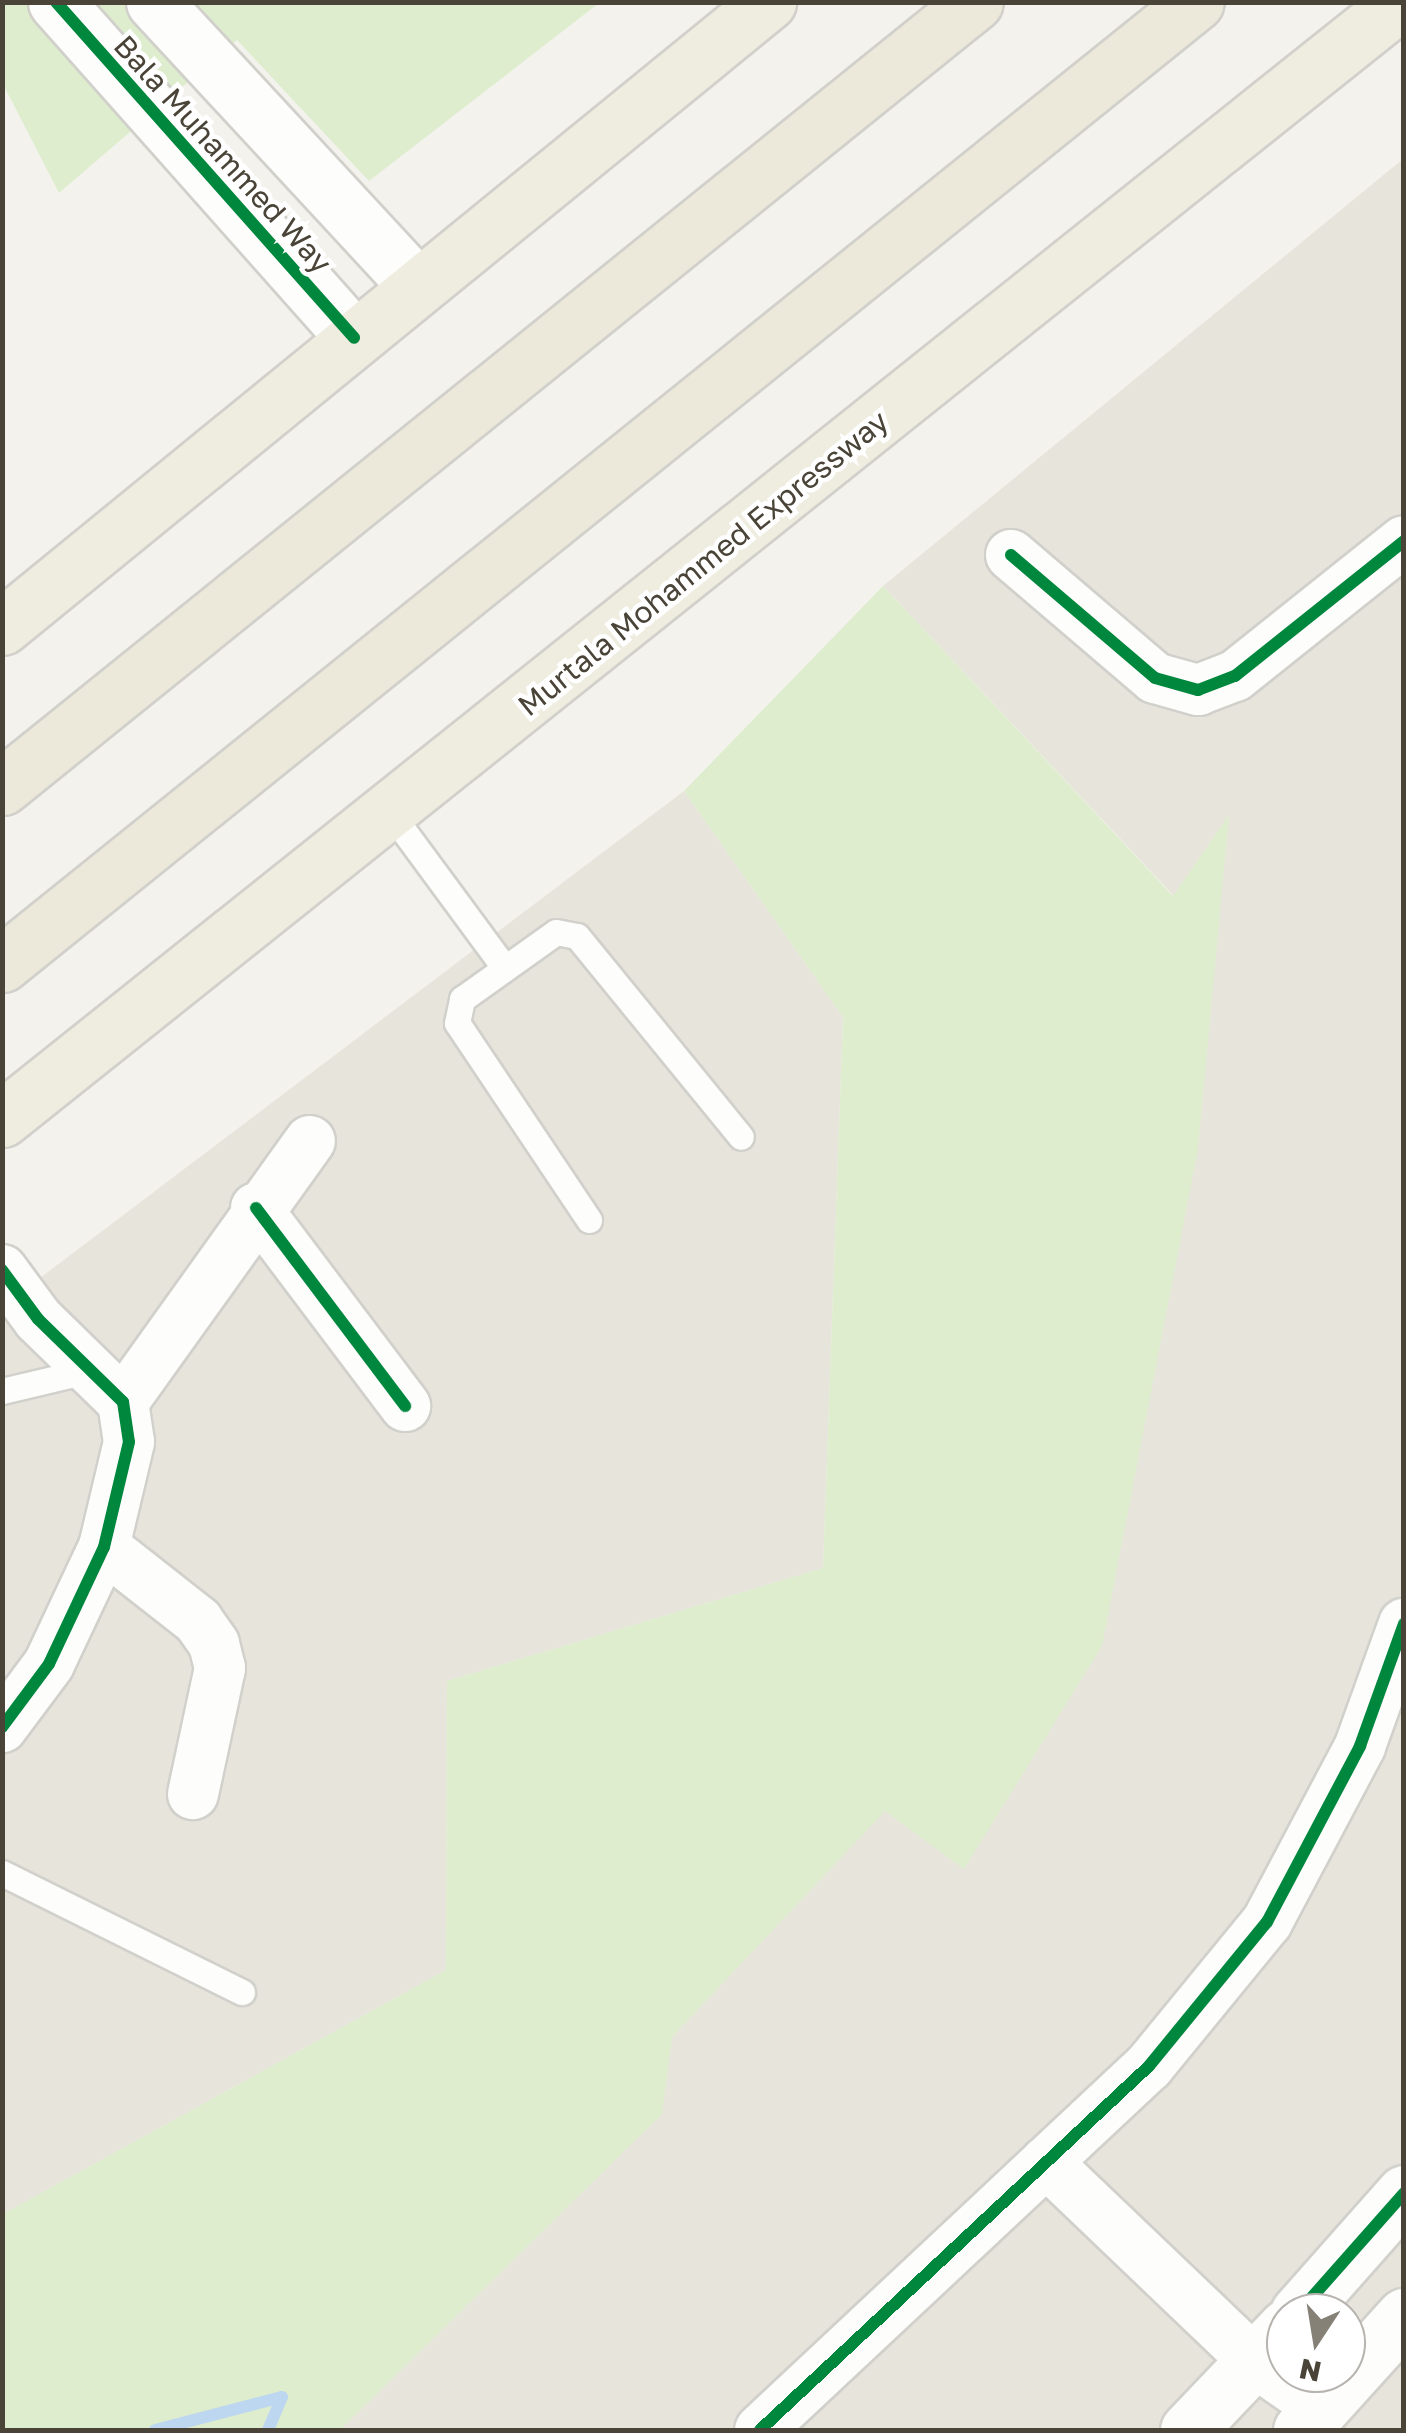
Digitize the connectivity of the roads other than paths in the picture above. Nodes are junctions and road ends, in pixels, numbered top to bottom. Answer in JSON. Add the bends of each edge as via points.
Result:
{"nodes":[{"id":1,"x":56,"y":2,"type":"edge"},
{"id":2,"x":154,"y":2,"type":"edge"},
{"id":3,"x":768,"y":2,"type":"edge"},
{"id":4,"x":976,"y":2,"type":"edge"},
{"id":5,"x":1196,"y":2,"type":"edge"},
{"id":6,"x":1400,"y":2,"type":"edge"},
{"id":7,"x":417,"y":286,"type":"junction"},
{"id":8,"x":354,"y":338,"type":"junction"},
{"id":9,"x":1404,"y":541,"type":"edge"},
{"id":10,"x":1011,"y":556,"type":"dead end"},
{"id":11,"x":2,"y":627,"type":"edge"},
{"id":12,"x":2,"y":787,"type":"edge"},
{"id":13,"x":392,"y":815,"type":"junction"},
{"id":14,"x":2,"y":964,"type":"edge"},
{"id":15,"x":505,"y":968,"type":"junction"},
{"id":16,"x":2,"y":1118,"type":"edge"},
{"id":17,"x":741,"y":1137,"type":"dead end"},
{"id":18,"x":310,"y":1141,"type":"dead end"},
{"id":19,"x":256,"y":1208,"type":"junction"},
{"id":20,"x":589,"y":1220,"type":"dead end"},
{"id":21,"x":2,"y":1270,"type":"edge"},
{"id":22,"x":109,"y":1385,"type":"junction"},
{"id":23,"x":2,"y":1392,"type":"edge"},
{"id":24,"x":404,"y":1406,"type":"dead end"},
{"id":25,"x":104,"y":1547,"type":"junction"},
{"id":26,"x":1404,"y":1624,"type":"edge"},
{"id":27,"x":2,"y":1727,"type":"edge"},
{"id":28,"x":193,"y":1794,"type":"dead end"},
{"id":29,"x":2,"y":1873,"type":"edge"},
{"id":30,"x":242,"y":1992,"type":"dead end"},
{"id":31,"x":1046,"y":2162,"type":"junction"},
{"id":32,"x":1404,"y":2193,"type":"edge"},
{"id":33,"x":1316,"y":2293,"type":"edge"},
{"id":34,"x":1404,"y":2316,"type":"edge"},
{"id":35,"x":1266,"y":2340,"type":"edge"},
{"id":36,"x":1266,"y":2349,"type":"edge"},
{"id":37,"x":1297,"y":2393,"type":"edge"},
{"id":38,"x":1312,"y":2420,"type":"edge"},
{"id":39,"x":760,"y":2430,"type":"edge"},
{"id":40,"x":1188,"y":2430,"type":"edge"}],
"edges":[{"from":1,"to":8,"type":"street","name":"Bala Muhammed Way"},
{"from":2,"to":7,"type":"street","name":"Bala Muhammed Way"},
{"from":3,"to":7,"type":"highway"},
{"from":4,"to":12,"type":"highway"},
{"from":5,"to":14,"type":"highway"},
{"from":6,"to":13,"type":"highway","name":"Murtala Mohammed Expressway"},
{"from":7,"to":8,"type":"highway"},
{"from":8,"to":11,"type":"highway"},
{"from":9,"to":10,"type":"street","via":[[1235,676],[1198,690],[1155,678]]},
{"from":13,"to":15,"type":"lane"},
{"from":13,"to":16,"type":"highway","name":"Murtala Mohammed Expressway"},
{"from":15,"to":17,"type":"lane","via":[[556,932],[577,936]]},
{"from":15,"to":20,"type":"lane","via":[[462,999],[458,1023]]},
{"from":18,"to":19,"type":"street"},
{"from":19,"to":22,"type":"street"},
{"from":19,"to":24,"type":"street"},
{"from":21,"to":22,"type":"street","via":[[38,1319]]},
{"from":22,"to":23,"type":"lane"},
{"from":22,"to":25,"type":"street","via":[[129,1442]]},
{"from":25,"to":27,"type":"street","via":[[50,1664]]},
{"from":25,"to":28,"type":"street","via":[[198,1621],[214,1644],[220,1668]]},
{"from":26,"to":31,"type":"street","via":[[1360,1746],[1266,1922],[1149,2066]]},
{"from":29,"to":30,"type":"lane"},
{"from":31,"to":35,"type":"street"},
{"from":31,"to":39,"type":"street"},
{"from":32,"to":33,"type":"street"},
{"from":34,"to":38,"type":"street"},
{"from":36,"to":40,"type":"street"},
{"from":37,"to":38,"type":"street"}]}
